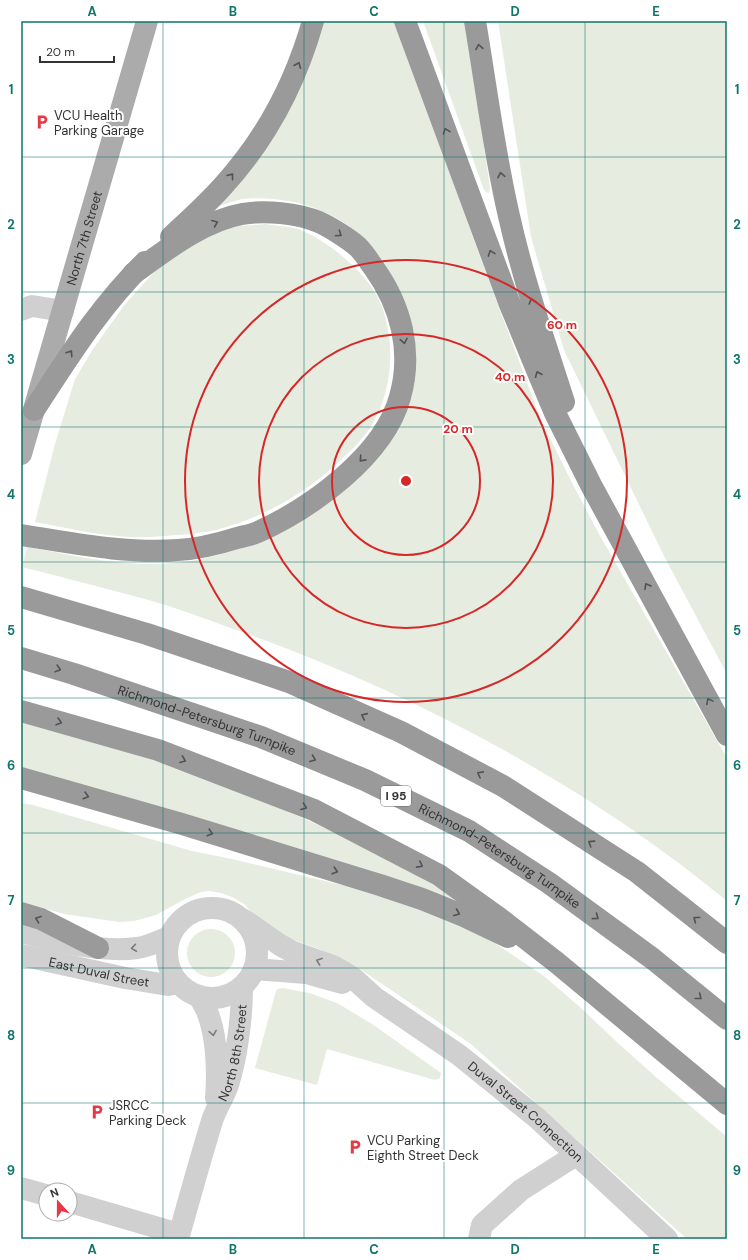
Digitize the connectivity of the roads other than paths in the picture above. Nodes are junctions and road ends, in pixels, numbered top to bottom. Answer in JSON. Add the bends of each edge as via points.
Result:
{"nodes":[{"id":1,"x":147,"y":21,"type":"edge"},
{"id":2,"x":313,"y":21,"type":"edge"},
{"id":3,"x":405,"y":21,"type":"edge"},
{"id":4,"x":475,"y":21,"type":"edge"},
{"id":5,"x":134,"y":273,"type":"junction"},
{"id":6,"x":25,"y":304,"type":"edge"},
{"id":7,"x":63,"y":311,"type":"junction"},
{"id":8,"x":34,"y":410,"type":"junction"},
{"id":9,"x":22,"y":450,"type":"edge"},
{"id":10,"x":591,"y":485,"type":"junction"},
{"id":11,"x":21,"y":535,"type":"edge"},
{"id":12,"x":21,"y":597,"type":"edge"},
{"id":13,"x":21,"y":658,"type":"edge"},
{"id":14,"x":21,"y":711,"type":"edge"},
{"id":15,"x":727,"y":735,"type":"edge"},
{"id":16,"x":21,"y":778,"type":"edge"},
{"id":17,"x":64,"y":790,"type":"junction"},
{"id":18,"x":21,"y":794,"type":"edge"},
{"id":19,"x":21,"y":913,"type":"edge"},
{"id":20,"x":244,"y":920,"type":"junction"},
{"id":21,"x":21,"y":932,"type":"edge"},
{"id":22,"x":169,"y":937,"type":"junction"},
{"id":23,"x":727,"y":943,"type":"edge"},
{"id":24,"x":98,"y":948,"type":"junction"},
{"id":25,"x":21,"y":955,"type":"edge"},
{"id":26,"x":556,"y":962,"type":"junction"},
{"id":27,"x":254,"y":969,"type":"junction"},
{"id":28,"x":178,"y":983,"type":"junction"},
{"id":29,"x":242,"y":988,"type":"junction"},
{"id":30,"x":199,"y":997,"type":"junction"},
{"id":31,"x":374,"y":997,"type":"junction"},
{"id":32,"x":727,"y":1019,"type":"edge"},
{"id":33,"x":727,"y":1104,"type":"edge"},
{"id":34,"x":214,"y":1115,"type":"junction"},
{"id":35,"x":576,"y":1156,"type":"junction"},
{"id":36,"x":21,"y":1188,"type":"edge"},
{"id":37,"x":38,"y":1193,"type":"edge"},
{"id":38,"x":78,"y":1204,"type":"edge"},
{"id":39,"x":179,"y":1236,"type":"edge"},
{"id":40,"x":479,"y":1239,"type":"edge"},
{"id":41,"x":668,"y":1239,"type":"edge"}],
"edges":[{"from":1,"to":7,"type":"main road","name":"North 7th Street"},
{"from":5,"to":2,"type":"highway","one_way":true,"via":[[224,185],[262,136],[297,68]]},
{"from":10,"to":3,"type":"highway","one_way":true,"via":[[538,375]]},
{"from":10,"to":4,"type":"highway","one_way":true,"via":[[520,261],[508,214]]},
{"from":8,"to":5,"type":"highway","one_way":true,"via":[[103,308]]},
{"from":5,"to":11,"type":"highway","one_way":true,"via":[[184,238],[217,222],[243,214],[270,212],[319,222],[358,248],[386,284],[396,308],[406,352],[405,377],[400,399],[382,435],[359,462],[332,487],[297,511],[256,533],[218,544],[172,550],[128,551]]},
{"from":6,"to":7,"type":"street"},
{"from":7,"to":8,"type":"main road","name":"North 7th Street"},
{"from":8,"to":9,"type":"main road","name":"North 7th Street"},
{"from":15,"to":10,"type":"highway","one_way":true},
{"from":23,"to":12,"type":"highway","one_way":true,"via":[[637,872],[503,786],[401,732],[288,682],[147,634]]},
{"from":13,"to":32,"type":"highway","name":"Richmond-Petersburg Turnpike","number":"I 95","one_way":true,"via":[[261,737],[365,780],[469,831],[556,888],[653,959]]},
{"from":14,"to":26,"type":"highway","one_way":true,"via":[[158,750],[314,810],[439,875]]},
{"from":16,"to":17,"type":"highway"},
{"from":17,"to":18,"type":"highway"},
{"from":17,"to":26,"type":"highway","one_way":true,"via":[[190,826],[422,899],[464,916]]},
{"from":24,"to":19,"type":"highway","one_way":true,"via":[[41,919]]},
{"from":20,"to":22,"type":"street","via":[[224,909],[202,908],[188,914],[177,924]]},
{"from":20,"to":27,"type":"street","via":[[253,932],[257,947],[257,962]]},
{"from":31,"to":20,"type":"street","name":"Duval Street Connection","one_way":true,"via":[[352,977],[333,966],[291,951]]},
{"from":21,"to":24,"type":"street","name":"East Duval Street"},
{"from":22,"to":24,"type":"street","name":"East Duval Street","one_way":true,"via":[[138,948]]},
{"from":22,"to":28,"type":"street","via":[[166,952],[168,967]]},
{"from":25,"to":28,"type":"street","name":"East Duval Street","via":[[125,978],[168,985]]},
{"from":26,"to":33,"type":"highway"},
{"from":27,"to":29,"type":"street","via":[[252,976]]},
{"from":27,"to":31,"type":"street","name":"Duval Street Connection","via":[[306,974],[340,982]]},
{"from":28,"to":30,"type":"street"},
{"from":29,"to":30,"type":"street","via":[[229,995]]},
{"from":29,"to":34,"type":"street","name":"North 8th Street","via":[[234,1061],[228,1086]]},
{"from":30,"to":34,"type":"street","name":"North 8th Street","one_way":true,"via":[[209,1015],[213,1033],[217,1082]]},
{"from":31,"to":35,"type":"street","name":"Duval Street Connection","via":[[459,1055],[537,1118]]},
{"from":34,"to":39,"type":"street","name":"North 8th Street"},
{"from":35,"to":40,"type":"street","via":[[521,1190],[482,1226]]},
{"from":35,"to":41,"type":"street","name":"Duval Street Connection"},
{"from":36,"to":37,"type":"street"},
{"from":38,"to":39,"type":"street"}]}
